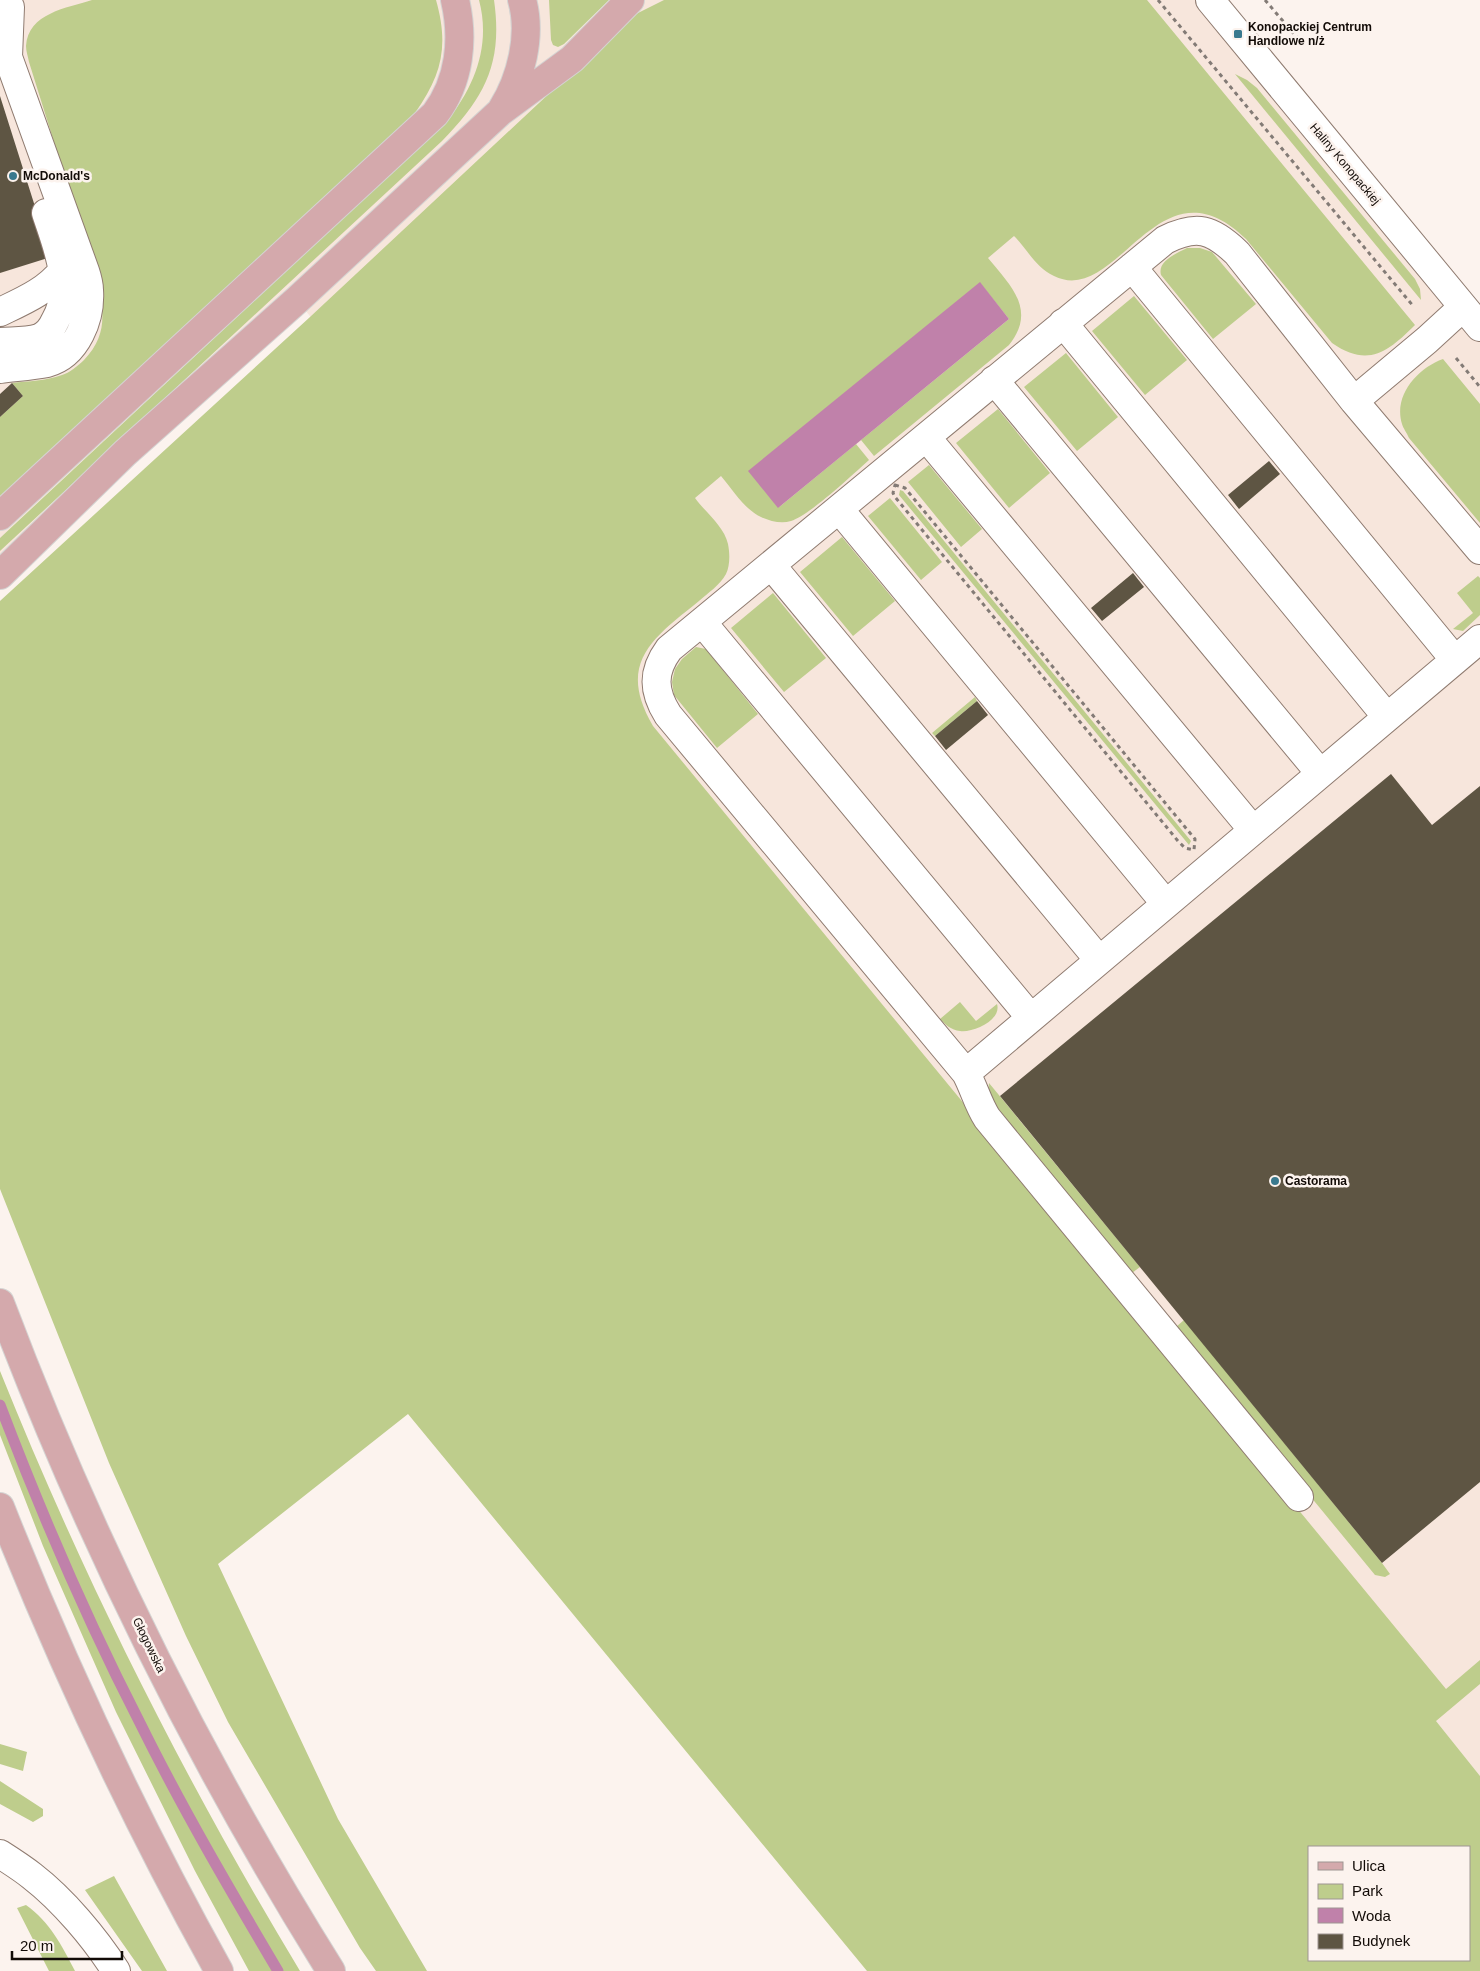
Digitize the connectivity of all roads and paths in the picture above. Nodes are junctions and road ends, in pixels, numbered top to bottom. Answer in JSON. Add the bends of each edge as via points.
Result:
{"nodes":[{"id":1,"x":455,"y":0,"type":"edge"},
{"id":2,"x":522,"y":0,"type":"edge"},
{"id":3,"x":630,"y":0,"type":"edge"},
{"id":4,"x":1158,"y":0,"type":"edge"},
{"id":5,"x":1210,"y":0,"type":"edge"},
{"id":6,"x":1265,"y":0,"type":"edge"},
{"id":7,"x":14,"y":3,"type":"edge"},
{"id":8,"x":1300,"y":41,"type":"dead end"},
{"id":9,"x":8,"y":57,"type":"junction"},
{"id":10,"x":500,"y":112,"type":"junction"},
{"id":11,"x":1132,"y":267,"type":"junction"},
{"id":12,"x":63,"y":270,"type":"junction"},
{"id":13,"x":0,"y":312,"type":"edge"},
{"id":14,"x":1472,"y":317,"type":"edge"},
{"id":15,"x":1064,"y":323,"type":"junction"},
{"id":16,"x":1436,"y":333,"type":"junction"},
{"id":17,"x":0,"y":342,"type":"edge"},
{"id":18,"x":0,"y":368,"type":"edge"},
{"id":19,"x":994,"y":380,"type":"junction"},
{"id":20,"x":1480,"y":387,"type":"edge"},
{"id":21,"x":1354,"y":401,"type":"junction"},
{"id":22,"x":926,"y":437,"type":"junction"},
{"id":23,"x":905,"y":488,"type":"joint"},
{"id":24,"x":839,"y":509,"type":"junction"},
{"id":25,"x":0,"y":516,"type":"edge"},
{"id":26,"x":1480,"y":550,"type":"edge"},
{"id":27,"x":771,"y":565,"type":"junction"},
{"id":28,"x":0,"y":575,"type":"edge"},
{"id":29,"x":702,"y":622,"type":"junction"},
{"id":30,"x":1480,"y":639,"type":"edge"},
{"id":31,"x":1455,"y":660,"type":"junction"},
{"id":32,"x":1387,"y":717,"type":"junction"},
{"id":33,"x":1320,"y":773,"type":"junction"},
{"id":34,"x":1253,"y":830,"type":"junction"},
{"id":35,"x":1166,"y":904,"type":"junction"},
{"id":36,"x":1099,"y":960,"type":"junction"},
{"id":37,"x":1031,"y":1018,"type":"junction"},
{"id":38,"x":966,"y":1073,"type":"junction"},
{"id":39,"x":0,"y":1303,"type":"edge"},
{"id":40,"x":1299,"y":1497,"type":"dead end"},
{"id":41,"x":0,"y":1507,"type":"edge"},
{"id":42,"x":0,"y":1854,"type":"edge"},
{"id":43,"x":116,"y":1971,"type":"edge"},
{"id":44,"x":219,"y":1971,"type":"edge"},
{"id":45,"x":331,"y":1971,"type":"edge"}],
"edges":[{"from":1,"to":25,"type":"main road","via":[[459,57],[446,98],[435,114]]},
{"from":2,"to":10,"type":"main road","via":[[525,29],[522,58],[511,94]]},
{"from":3,"to":10,"type":"main road","via":[[572,59]]},
{"from":4,"to":16,"type":"path"},
{"from":5,"to":14,"type":"street","name":"Haliny Konopackiej"},
{"from":6,"to":8,"type":"path"},
{"from":7,"to":9,"type":"street"},
{"from":9,"to":12,"type":"street","via":[[14,115]]},
{"from":9,"to":18,"type":"street","via":[[86,271],[89,290],[82,330],[58,358]]},
{"from":10,"to":28,"type":"main road","via":[[297,300],[125,453]]},
{"from":11,"to":15,"type":"street"},
{"from":11,"to":21,"type":"street","via":[[1165,240],[1181,232],[1194,230],[1215,235],[1237,253]]},
{"from":11,"to":31,"type":"street"},
{"from":12,"to":13,"type":"street","via":[[42,290]]},
{"from":12,"to":17,"type":"street","via":[[64,301],[49,331],[40,337]]},
{"from":14,"to":16,"type":"street"},
{"from":15,"to":19,"type":"street"},
{"from":15,"to":32,"type":"street"},
{"from":16,"to":20,"type":"path"},
{"from":16,"to":21,"type":"street"},
{"from":19,"to":22,"type":"street"},
{"from":19,"to":33,"type":"street"},
{"from":21,"to":26,"type":"street"},
{"from":22,"to":24,"type":"street"},
{"from":22,"to":34,"type":"street"},
{"from":23,"to":23,"type":"path","via":[[1195,839],[1194,850],[1184,848],[1178,841],[895,497],[895,485]]},
{"from":24,"to":27,"type":"street"},
{"from":24,"to":35,"type":"street"},
{"from":27,"to":29,"type":"street"},
{"from":27,"to":36,"type":"street"},
{"from":29,"to":37,"type":"street"},
{"from":29,"to":38,"type":"street","via":[[669,649],[662,659],[656,686],[660,702]]},
{"from":30,"to":31,"type":"street"},
{"from":31,"to":32,"type":"street"},
{"from":32,"to":33,"type":"street"},
{"from":33,"to":34,"type":"street"},
{"from":34,"to":35,"type":"street"},
{"from":35,"to":36,"type":"street"},
{"from":36,"to":37,"type":"street"},
{"from":37,"to":38,"type":"street"},
{"from":38,"to":40,"type":"street","via":[[987,1118]]},
{"from":39,"to":45,"type":"main road","name":"Głogowska","via":[[76,1490],[151,1650],[245,1826]]},
{"from":41,"to":44,"type":"main road","via":[[58,1646],[120,1781]]},
{"from":42,"to":43,"type":"street","via":[[33,1877],[65,1907]]}]}
